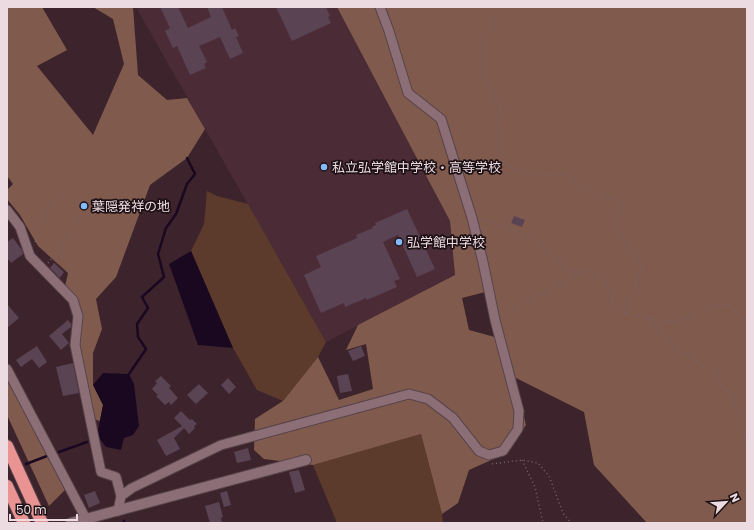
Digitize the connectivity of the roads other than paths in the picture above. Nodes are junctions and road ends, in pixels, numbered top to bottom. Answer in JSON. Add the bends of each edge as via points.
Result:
{"nodes":[{"id":1,"x":380,"y":7,"type":"edge"},
{"id":2,"x":7,"y":210,"type":"edge"},
{"id":3,"x":7,"y":369,"type":"edge"},
{"id":4,"x":7,"y":446,"type":"edge"},
{"id":5,"x":306,"y":460,"type":"dead end"},
{"id":6,"x":7,"y":486,"type":"edge"},
{"id":7,"x":121,"y":496,"type":"junction"},
{"id":8,"x":118,"y":511,"type":"junction"},
{"id":9,"x":88,"y":521,"type":"edge"},
{"id":10,"x":24,"y":523,"type":"edge"},
{"id":11,"x":42,"y":523,"type":"edge"},
{"id":12,"x":71,"y":523,"type":"edge"}],
"edges":[{"from":1,"to":7,"type":"street","via":[[408,93],[441,119],[483,262],[519,411],[518,429],[503,450],[489,455],[479,451],[453,418],[428,399],[409,394],[221,445],[132,488]]},
{"from":2,"to":7,"type":"street","via":[[20,227],[30,256],[73,300],[78,316],[75,345],[101,472],[116,477]]},
{"from":3,"to":9,"type":"street"},
{"from":4,"to":11,"type":"highway"},
{"from":5,"to":8,"type":"street"},
{"from":6,"to":10,"type":"highway"},
{"from":7,"to":8,"type":"street"},
{"from":8,"to":9,"type":"street"},
{"from":9,"to":12,"type":"street"}]}
